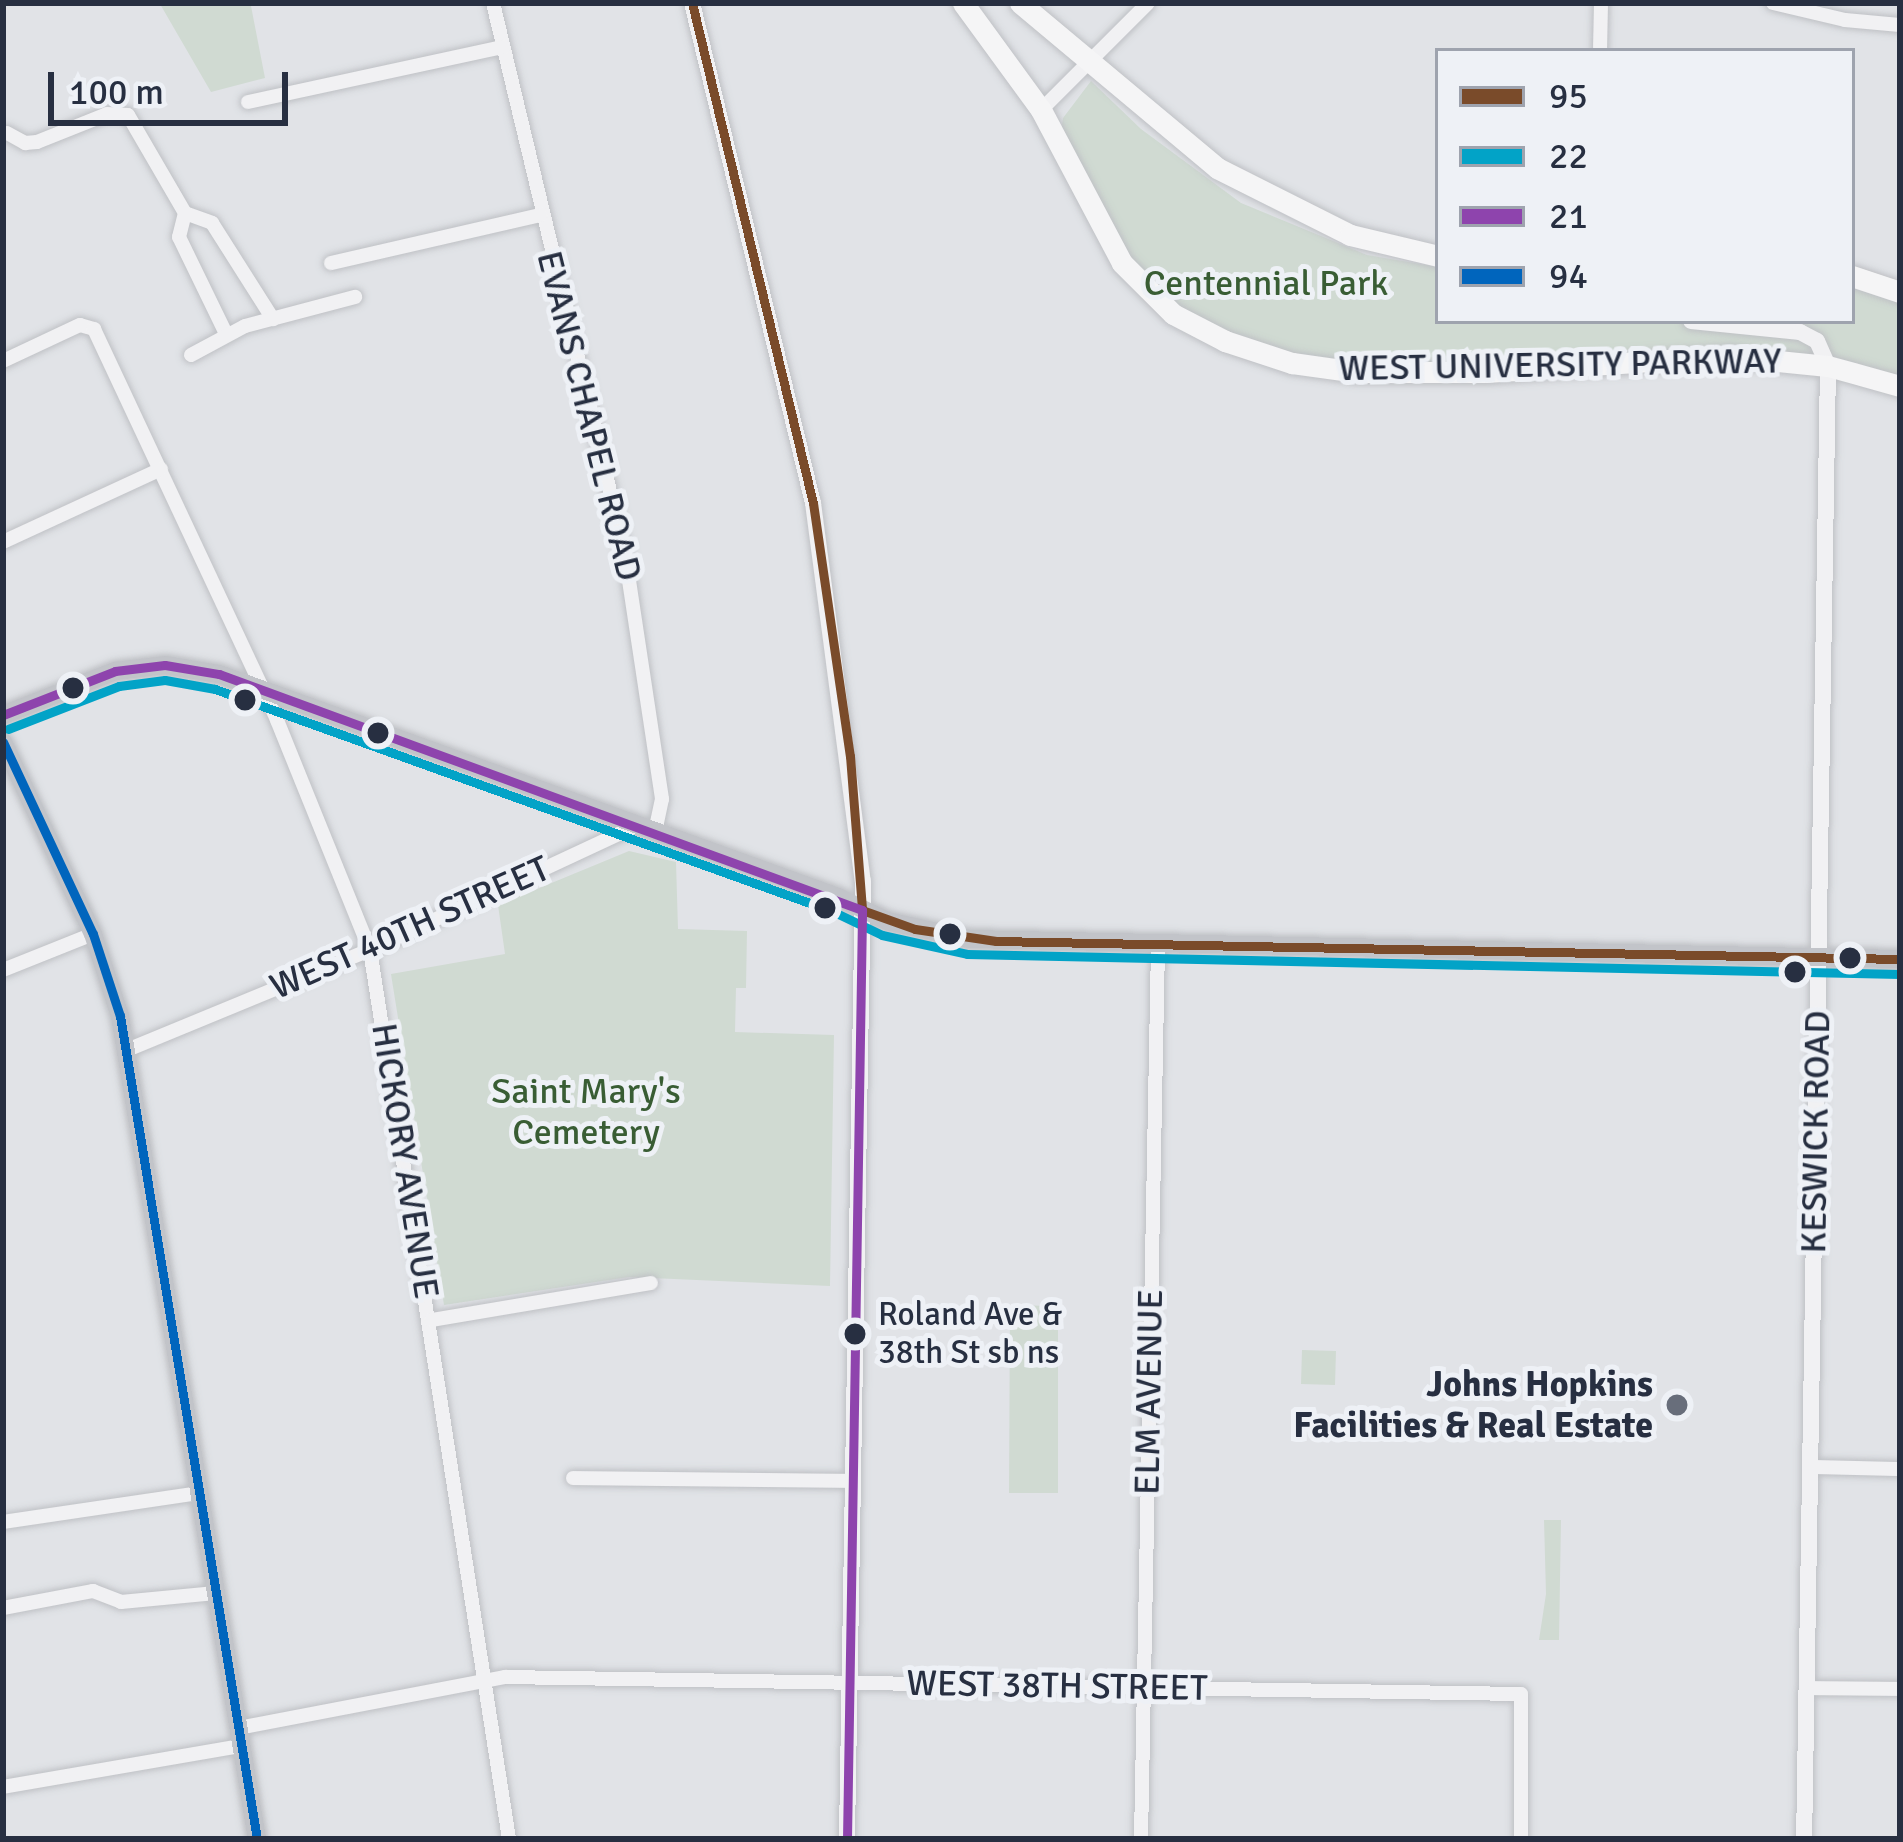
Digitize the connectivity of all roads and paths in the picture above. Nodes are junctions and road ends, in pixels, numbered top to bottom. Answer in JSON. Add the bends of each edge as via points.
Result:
{"nodes":[{"id":1,"x":493,"y":3,"type":"edge"},
{"id":2,"x":692,"y":3,"type":"edge"},
{"id":3,"x":963,"y":3,"type":"edge"},
{"id":4,"x":1020,"y":3,"type":"edge"},
{"id":5,"x":1148,"y":3,"type":"edge"},
{"id":6,"x":1601,"y":3,"type":"edge"},
{"id":7,"x":1773,"y":3,"type":"edge"},
{"id":8,"x":1900,"y":25,"type":"edge"},
{"id":9,"x":502,"y":47,"type":"junction"},
{"id":10,"x":1600,"y":48,"type":"edge"},
{"id":11,"x":1089,"y":64,"type":"junction"},
{"id":12,"x":248,"y":103,"type":"dead end"},
{"id":13,"x":1040,"y":110,"type":"junction"},
{"id":14,"x":4,"y":132,"type":"edge"},
{"id":15,"x":185,"y":213,"type":"junction"},
{"id":16,"x":542,"y":215,"type":"junction"},
{"id":17,"x":1435,"y":255,"type":"edge"},
{"id":18,"x":331,"y":263,"type":"dead end"},
{"id":19,"x":1855,"y":277,"type":"edge"},
{"id":20,"x":1900,"y":292,"type":"edge"},
{"id":21,"x":355,"y":297,"type":"dead end"},
{"id":22,"x":273,"y":319,"type":"junction"},
{"id":23,"x":1721,"y":324,"type":"edge"},
{"id":24,"x":226,"y":334,"type":"junction"},
{"id":25,"x":191,"y":355,"type":"dead end"},
{"id":26,"x":3,"y":361,"type":"edge"},
{"id":27,"x":1828,"y":366,"type":"junction"},
{"id":28,"x":1900,"y":386,"type":"edge"},
{"id":29,"x":160,"y":469,"type":"junction"},
{"id":30,"x":3,"y":542,"type":"edge"},
{"id":31,"x":260,"y":687,"type":"junction"},
{"id":32,"x":3,"y":715,"type":"edge"},
{"id":33,"x":3,"y":742,"type":"edge"},
{"id":34,"x":647,"y":828,"type":"junction"},
{"id":35,"x":862,"y":910,"type":"junction"},
{"id":36,"x":93,"y":934,"type":"junction"},
{"id":37,"x":1158,"y":945,"type":"junction"},
{"id":38,"x":370,"y":950,"type":"junction"},
{"id":39,"x":1820,"y":957,"type":"junction"},
{"id":40,"x":1900,"y":959,"type":"edge"},
{"id":41,"x":3,"y":970,"type":"edge"},
{"id":42,"x":127,"y":1050,"type":"junction"},
{"id":43,"x":651,"y":1283,"type":"dead end"},
{"id":44,"x":431,"y":1320,"type":"junction"},
{"id":45,"x":1811,"y":1467,"type":"junction"},
{"id":46,"x":1900,"y":1469,"type":"edge"},
{"id":47,"x":573,"y":1478,"type":"dead end"},
{"id":48,"x":853,"y":1481,"type":"junction"},
{"id":49,"x":200,"y":1492,"type":"junction"},
{"id":50,"x":3,"y":1522,"type":"edge"},
{"id":51,"x":216,"y":1593,"type":"junction"},
{"id":52,"x":3,"y":1608,"type":"edge"},
{"id":53,"x":486,"y":1682,"type":"junction"},
{"id":54,"x":850,"y":1683,"type":"junction"},
{"id":55,"x":1144,"y":1688,"type":"junction"},
{"id":56,"x":1806,"y":1688,"type":"junction"},
{"id":57,"x":1900,"y":1689,"type":"edge"},
{"id":58,"x":240,"y":1737,"type":"junction"},
{"id":59,"x":3,"y":1787,"type":"edge"},
{"id":60,"x":256,"y":1839,"type":"edge"},
{"id":61,"x":508,"y":1839,"type":"edge"},
{"id":62,"x":847,"y":1839,"type":"edge"},
{"id":63,"x":1141,"y":1839,"type":"edge"},
{"id":64,"x":1521,"y":1839,"type":"edge"},
{"id":65,"x":1804,"y":1839,"type":"edge"}],
"edges":[{"from":1,"to":9,"type":"street","name":"EVANS CHAPEL ROAD"},
{"from":2,"to":35,"type":"street","via":[[824,563]]},
{"from":3,"to":13,"type":"main road","name":"WEST UNIVERSITY PARKWAY"},
{"from":4,"to":11,"type":"main road"},
{"from":5,"to":11,"type":"street"},
{"from":6,"to":10,"type":"street"},
{"from":7,"to":8,"type":"street"},
{"from":9,"to":12,"type":"street"},
{"from":9,"to":16,"type":"street","name":"EVANS CHAPEL ROAD"},
{"from":11,"to":13,"type":"street"},
{"from":11,"to":17,"type":"main road","via":[[1185,146],[1258,193],[1350,235]]},
{"from":13,"to":27,"type":"main road","name":"WEST UNIVERSITY PARKWAY","via":[[1103,234],[1144,287],[1190,325],[1261,355],[1408,374],[1694,357]]},
{"from":14,"to":15,"type":"street","via":[[37,142],[107,114],[128,115]]},
{"from":15,"to":22,"type":"street","via":[[212,223]]},
{"from":15,"to":24,"type":"street","via":[[179,237]]},
{"from":16,"to":18,"type":"street"},
{"from":16,"to":34,"type":"street","name":"EVANS CHAPEL ROAD","via":[[633,597],[662,799]]},
{"from":19,"to":20,"type":"main road"},
{"from":21,"to":22,"type":"street"},
{"from":22,"to":24,"type":"street"},
{"from":23,"to":27,"type":"street","via":[[1800,332],[1817,341]]},
{"from":24,"to":25,"type":"street"},
{"from":26,"to":29,"type":"street","name":"HICKORY AVENUE","via":[[87,324]]},
{"from":27,"to":28,"type":"main road","name":"WEST UNIVERSITY PARKWAY"},
{"from":27,"to":39,"type":"street","name":"KESWICK ROAD"},
{"from":29,"to":30,"type":"street"},
{"from":29,"to":31,"type":"street","name":"HICKORY AVENUE"},
{"from":31,"to":32,"type":"main road","via":[[149,665],[97,676]]},
{"from":31,"to":34,"type":"main road"},
{"from":31,"to":38,"type":"street","name":"HICKORY AVENUE"},
{"from":33,"to":36,"type":"main road"},
{"from":34,"to":35,"type":"main road"},
{"from":34,"to":38,"type":"street","name":"WEST 40TH STREET"},
{"from":35,"to":37,"type":"main road","via":[[969,939]]},
{"from":35,"to":48,"type":"street"},
{"from":36,"to":41,"type":"street"},
{"from":36,"to":42,"type":"main road"},
{"from":37,"to":39,"type":"main road"},
{"from":37,"to":55,"type":"street","name":"ELM AVENUE"},
{"from":38,"to":42,"type":"street","name":"WEST 40TH STREET"},
{"from":38,"to":44,"type":"street","name":"HICKORY AVENUE"},
{"from":39,"to":40,"type":"main road"},
{"from":39,"to":45,"type":"street","name":"KESWICK ROAD"},
{"from":42,"to":49,"type":"main road"},
{"from":43,"to":44,"type":"street"},
{"from":44,"to":53,"type":"street","name":"HICKORY AVENUE"},
{"from":45,"to":46,"type":"street"},
{"from":45,"to":56,"type":"street","name":"KESWICK ROAD"},
{"from":47,"to":48,"type":"street"},
{"from":48,"to":54,"type":"street"},
{"from":49,"to":50,"type":"street"},
{"from":49,"to":51,"type":"main road"},
{"from":51,"to":52,"type":"street","via":[[122,1602],[93,1591]]},
{"from":51,"to":58,"type":"main road"},
{"from":53,"to":54,"type":"street","name":"WEST 38TH STREET"},
{"from":53,"to":58,"type":"street","name":"WEST 38TH STREET"},
{"from":53,"to":61,"type":"street","name":"HICKORY AVENUE"},
{"from":54,"to":55,"type":"street","name":"WEST 38TH STREET"},
{"from":54,"to":62,"type":"street"},
{"from":55,"to":63,"type":"street","name":"ELM AVENUE"},
{"from":55,"to":64,"type":"street","name":"WEST 38TH STREET","via":[[1520,1694]]},
{"from":56,"to":57,"type":"street"},
{"from":56,"to":65,"type":"street","name":"KESWICK ROAD"},
{"from":58,"to":59,"type":"street","name":"WEST 38TH STREET"},
{"from":58,"to":60,"type":"main road"}]}
